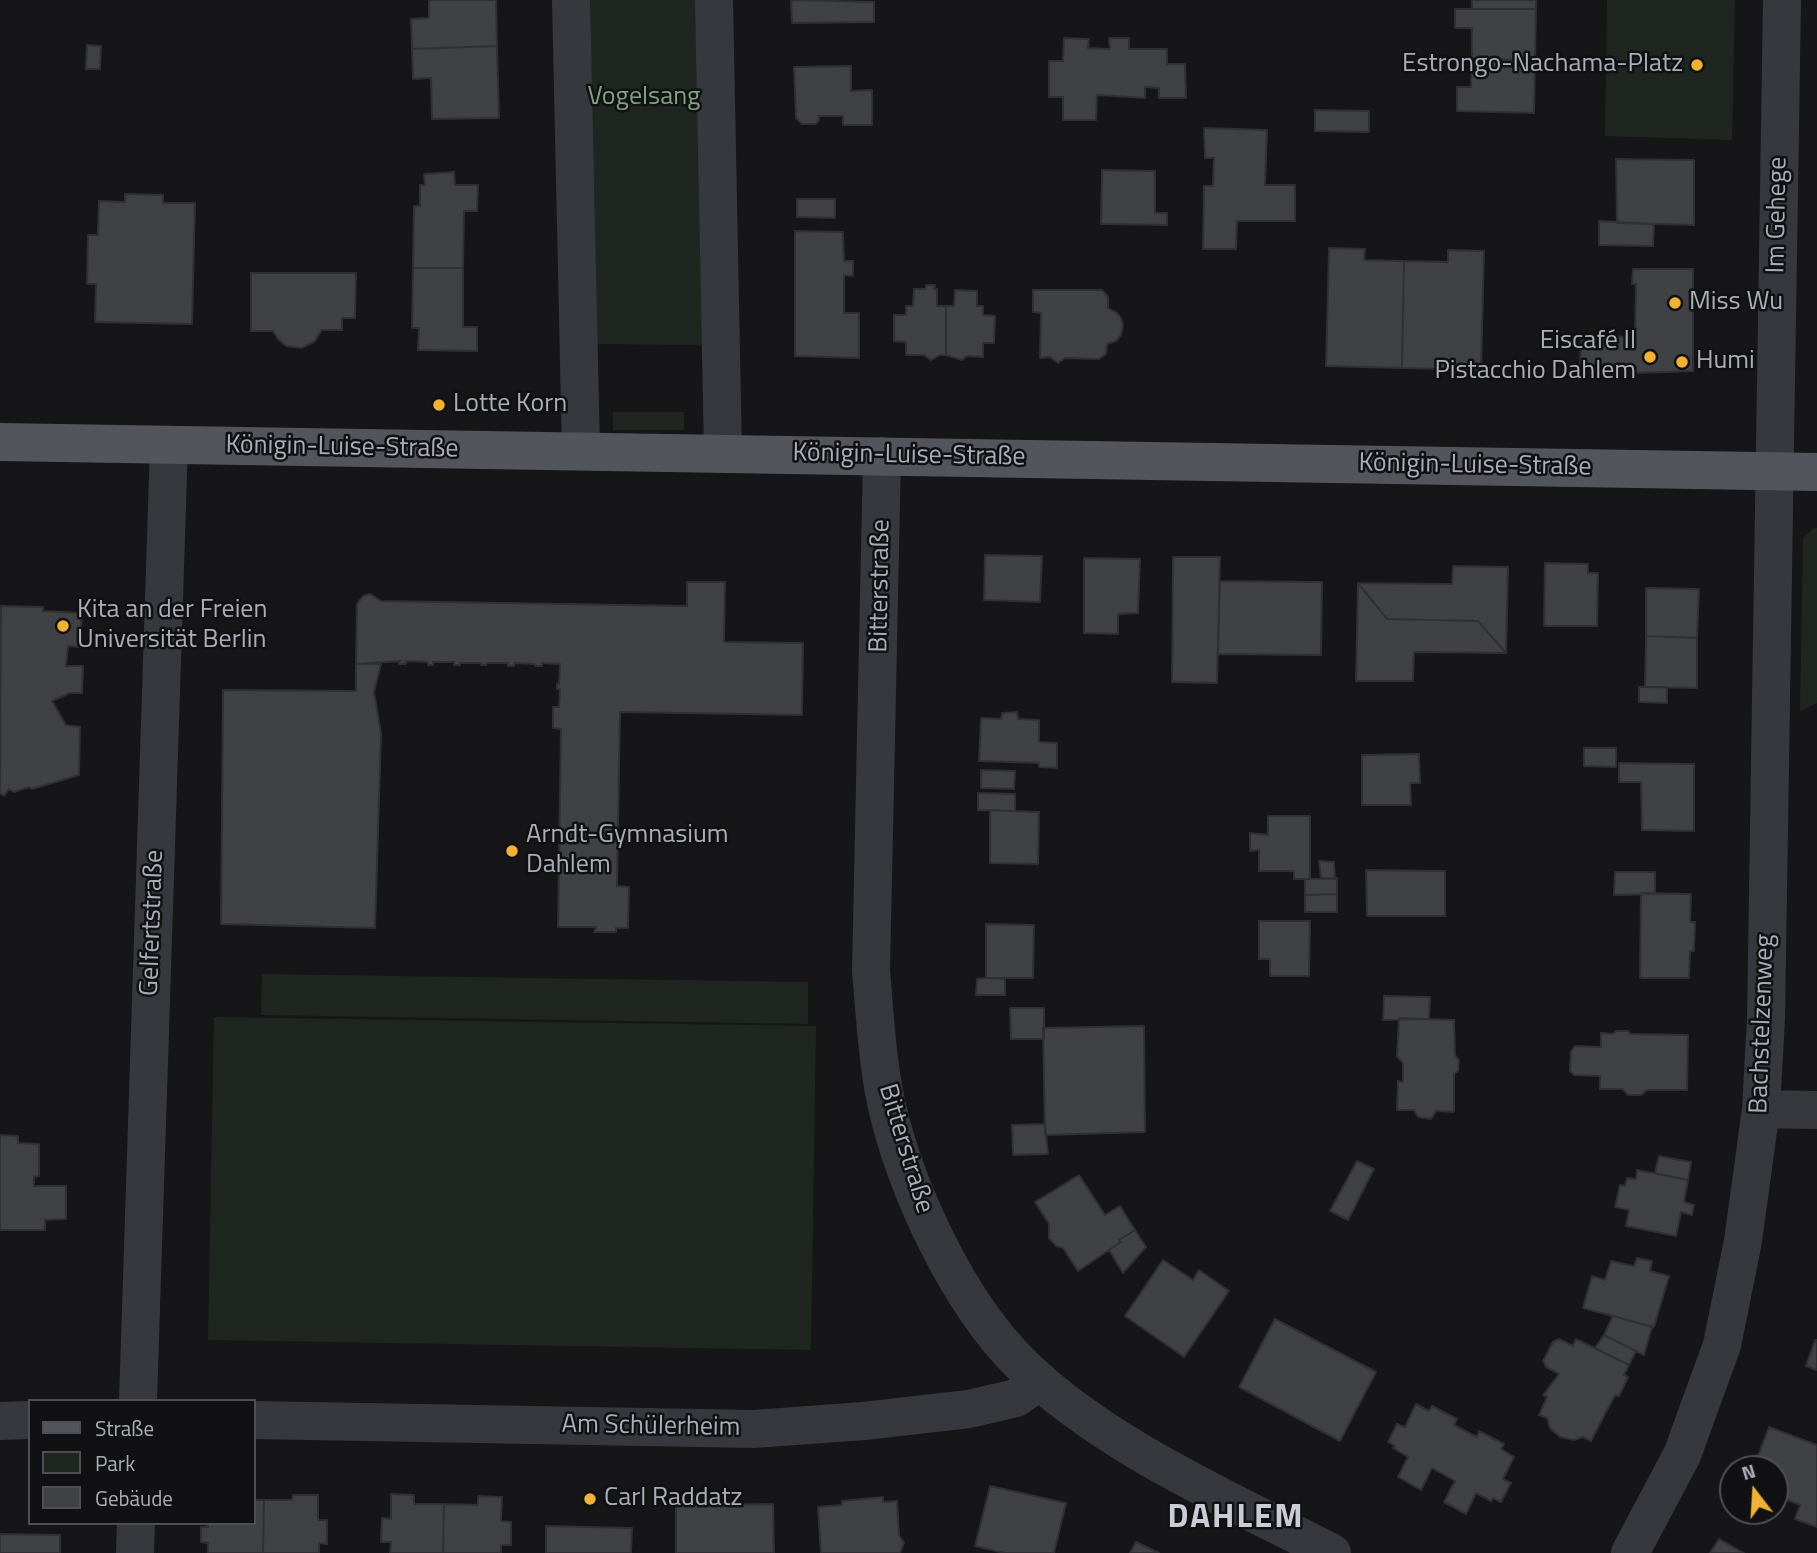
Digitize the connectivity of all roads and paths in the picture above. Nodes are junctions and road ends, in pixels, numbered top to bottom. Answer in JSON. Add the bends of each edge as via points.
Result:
{"nodes":[{"id":1,"x":571,"y":0,"type":"edge"},
{"id":2,"x":714,"y":0,"type":"edge"},
{"id":3,"x":1782,"y":0,"type":"edge"},
{"id":4,"x":0,"y":442,"type":"edge"},
{"id":5,"x":169,"y":445,"type":"junction"},
{"id":6,"x":581,"y":451,"type":"junction"},
{"id":7,"x":723,"y":453,"type":"junction"},
{"id":8,"x":883,"y":456,"type":"junction"},
{"id":9,"x":1773,"y":471,"type":"junction"},
{"id":10,"x":1817,"y":472,"type":"edge"},
{"id":11,"x":1761,"y":1109,"type":"junction"},
{"id":12,"x":1817,"y":1110,"type":"edge"},
{"id":13,"x":1040,"y":1381,"type":"junction"},
{"id":14,"x":138,"y":1399,"type":"edge"},
{"id":15,"x":28,"y":1420,"type":"edge"},
{"id":16,"x":256,"y":1420,"type":"edge"},
{"id":17,"x":0,"y":1421,"type":"edge"},
{"id":18,"x":136,"y":1525,"type":"edge"},
{"id":19,"x":135,"y":1553,"type":"edge"},
{"id":20,"x":1332,"y":1553,"type":"edge"},
{"id":21,"x":1630,"y":1553,"type":"edge"}],
"edges":[{"from":1,"to":6,"type":"street"},
{"from":2,"to":7,"type":"street"},
{"from":3,"to":9,"type":"street","name":"Im Gehege"},
{"from":4,"to":5,"type":"main road","name":"Königin-Luise-Straße"},
{"from":5,"to":6,"type":"main road","name":"Königin-Luise-Straße"},
{"from":5,"to":14,"type":"street","name":"Gelfertstraße"},
{"from":6,"to":7,"type":"main road","name":"Königin-Luise-Straße"},
{"from":7,"to":8,"type":"main road","name":"Königin-Luise-Straße"},
{"from":8,"to":9,"type":"main road","name":"Königin-Luise-Straße"},
{"from":8,"to":13,"type":"street","name":"Bitterstraße","via":[[871,971],[886,1103],[902,1159],[940,1247],[996,1338]]},
{"from":9,"to":10,"type":"main road","name":"Königin-Luise-Straße"},
{"from":9,"to":11,"type":"street","name":"Bachstelzenweg"},
{"from":11,"to":12,"type":"street"},
{"from":11,"to":21,"type":"street","name":"Bachstelzenweg","via":[[1744,1241],[1722,1345],[1682,1455]]},
{"from":13,"to":16,"type":"street","name":"Am Schülerheim","via":[[1016,1398],[969,1409],[754,1429]]},
{"from":13,"to":20,"type":"street","name":"Bitterstraße","via":[[1157,1462]]},
{"from":15,"to":17,"type":"street"},
{"from":18,"to":19,"type":"street"}]}
